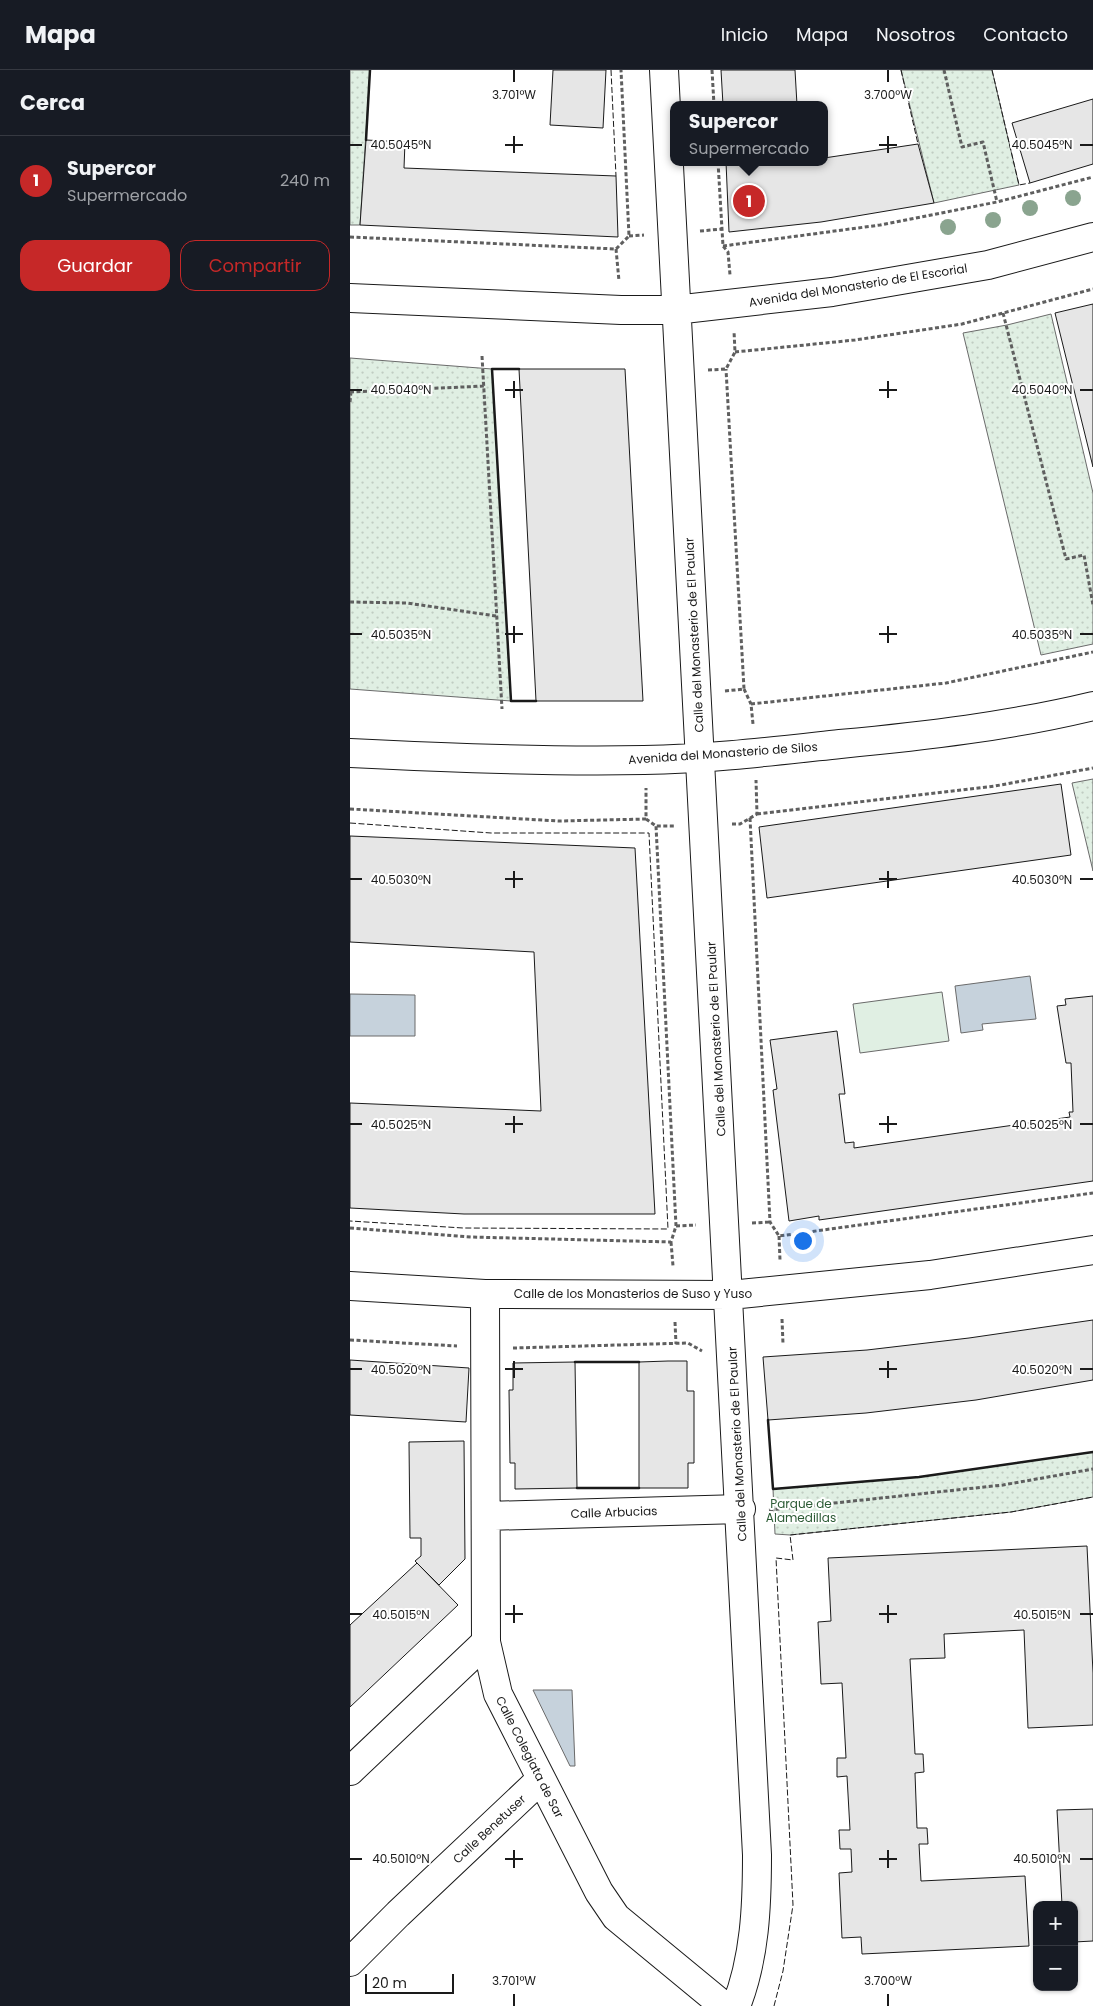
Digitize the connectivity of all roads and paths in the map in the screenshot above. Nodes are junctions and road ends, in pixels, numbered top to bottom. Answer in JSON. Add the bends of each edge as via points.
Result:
{"nodes":[{"id":1,"x":621,"y":70,"type":"edge"},
{"id":2,"x":664,"y":70,"type":"edge"},
{"id":3,"x":712,"y":70,"type":"edge"},
{"id":4,"x":944,"y":70,"type":"edge"},
{"id":5,"x":714,"y":101,"type":"edge"},
{"id":6,"x":718,"y":166,"type":"edge"},
{"id":7,"x":1093,"y":176,"type":"edge"},
{"id":8,"x":997,"y":202,"type":"junction"},
{"id":9,"x":350,"y":237,"type":"edge"},
{"id":10,"x":1093,"y":237,"type":"edge"},
{"id":11,"x":723,"y":246,"type":"junction"},
{"id":12,"x":616,"y":250,"type":"junction"},
{"id":13,"x":730,"y":278,"type":"dead end"},
{"id":14,"x":619,"y":286,"type":"dead end"},
{"id":15,"x":1093,"y":289,"type":"edge"},
{"id":16,"x":350,"y":298,"type":"edge"},
{"id":17,"x":675,"y":310,"type":"junction"},
{"id":18,"x":1003,"y":313,"type":"junction"},
{"id":19,"x":734,"y":322,"type":"dead end"},
{"id":20,"x":735,"y":352,"type":"junction"},
{"id":21,"x":482,"y":356,"type":"dead end"},
{"id":22,"x":726,"y":369,"type":"junction"},
{"id":23,"x":700,"y":370,"type":"dead end"},
{"id":24,"x":484,"y":386,"type":"junction"},
{"id":25,"x":350,"y":392,"type":"edge"},
{"id":26,"x":350,"y":402,"type":"edge"},
{"id":27,"x":350,"y":602,"type":"edge"},
{"id":28,"x":1093,"y":605,"type":"edge"},
{"id":29,"x":496,"y":616,"type":"junction"},
{"id":30,"x":1093,"y":652,"type":"edge"},
{"id":31,"x":716,"y":691,"type":"dead end"},
{"id":32,"x":751,"y":704,"type":"dead end"},
{"id":33,"x":1093,"y":706,"type":"edge"},
{"id":34,"x":502,"y":710,"type":"dead end"},
{"id":35,"x":350,"y":753,"type":"edge"},
{"id":36,"x":701,"y":757,"type":"junction"},
{"id":37,"x":1093,"y":768,"type":"edge"},
{"id":38,"x":646,"y":780,"type":"dead end"},
{"id":39,"x":350,"y":809,"type":"edge"},
{"id":40,"x":757,"y":814,"type":"dead end"},
{"id":41,"x":750,"y":818,"type":"dead end"},
{"id":42,"x":656,"y":826,"type":"dead end"},
{"id":43,"x":1093,"y":1193,"type":"edge"},
{"id":44,"x":350,"y":1228,"type":"edge"},
{"id":45,"x":1093,"y":1250,"type":"edge"},
{"id":46,"x":350,"y":1286,"type":"edge"},
{"id":47,"x":485,"y":1294,"type":"junction"},
{"id":48,"x":730,"y":1295,"type":"junction"},
{"id":49,"x":350,"y":1340,"type":"edge"},
{"id":50,"x":486,"y":1348,"type":"junction"},
{"id":51,"x":706,"y":1353,"type":"dead end"},
{"id":52,"x":1093,"y":1468,"type":"edge"},
{"id":53,"x":741,"y":1509,"type":"junction"},
{"id":54,"x":487,"y":1516,"type":"junction"},
{"id":55,"x":486,"y":1642,"type":"junction"},
{"id":56,"x":350,"y":1771,"type":"edge"},
{"id":57,"x":541,"y":1779,"type":"junction"},
{"id":58,"x":350,"y":1962,"type":"edge"},
{"id":59,"x":724,"y":2006,"type":"edge"},
{"id":60,"x":736,"y":2006,"type":"edge"}],
"edges":[{"from":1,"to":12,"type":"path","via":[[629,236]]},
{"from":2,"to":17,"type":"street","name":"Calle del Monasterio de El Paular"},
{"from":3,"to":5,"type":"path"},
{"from":4,"to":8,"type":"path","via":[[962,147],[982,142]]},
{"from":6,"to":11,"type":"path"},
{"from":7,"to":8,"type":"path"},
{"from":8,"to":11,"type":"path","via":[[880,225]]},
{"from":9,"to":12,"type":"path"},
{"from":10,"to":17,"type":"street","name":"Avenida del Monasterio de El Escorial","via":[[988,265],[832,292]]},
{"from":11,"to":13,"type":"path","via":[[728,252]]},
{"from":12,"to":14,"type":"path"},
{"from":15,"to":18,"type":"path"},
{"from":16,"to":17,"type":"street","name":"Avenida del Monasterio de El Escorial"},
{"from":17,"to":36,"type":"street","name":"Calle del Monasterio de El Paular"},
{"from":18,"to":20,"type":"path","via":[[962,324],[855,340]]},
{"from":18,"to":28,"type":"path","via":[[1066,559],[1084,555]]},
{"from":19,"to":20,"type":"path"},
{"from":20,"to":22,"type":"path"},
{"from":21,"to":24,"type":"path"},
{"from":22,"to":23,"type":"path"},
{"from":22,"to":31,"type":"path","via":[[744,689]]},
{"from":24,"to":25,"type":"path"},
{"from":24,"to":29,"type":"path"},
{"from":25,"to":26,"type":"path"},
{"from":27,"to":29,"type":"path","via":[[407,603]]},
{"from":29,"to":34,"type":"path"},
{"from":30,"to":32,"type":"path","via":[[946,683]]},
{"from":33,"to":36,"type":"street","name":"Avenida del Monasterio de Silos","via":[[929,736]]},
{"from":35,"to":36,"type":"street","name":"Avenida del Monasterio de Silos","via":[[478,759]]},
{"from":36,"to":48,"type":"street","name":"Calle del Monasterio de El Paular"},
{"from":37,"to":40,"type":"path","via":[[995,786]]},
{"from":38,"to":39,"type":"path","via":[[646,819],[559,821]]},
{"from":41,"to":43,"type":"path","via":[[770,1222],[779,1236]]},
{"from":42,"to":44,"type":"path","via":[[676,1226],[672,1242],[471,1238]]},
{"from":45,"to":48,"type":"street","name":"Calle de los Monasterios de Suso y Yuso","via":[[930,1275]]},
{"from":46,"to":47,"type":"street","name":"Calle de los Monasterios de Suso y Yuso"},
{"from":47,"to":48,"type":"street","name":"Calle de los Monasterios de Suso y Yuso"},
{"from":47,"to":50,"type":"street","name":"Calle Colegiata de Sar"},
{"from":48,"to":53,"type":"street","name":"Calle del Monasterio de El Paular"},
{"from":49,"to":50,"type":"path"},
{"from":50,"to":51,"type":"path","via":[[688,1343]]},
{"from":50,"to":54,"type":"street","name":"Calle Colegiata de Sar"},
{"from":52,"to":53,"type":"path","via":[[1003,1485],[769,1510]]},
{"from":53,"to":54,"type":"street","name":"Calle Arbucias"},
{"from":53,"to":60,"type":"street","name":"Calle del Monasterio de El Paular","via":[[758,1855],[757,1914],[746,1982]]},
{"from":54,"to":55,"type":"street","name":"Calle Colegiata de Sar"},
{"from":55,"to":56,"type":"street"},
{"from":55,"to":57,"type":"street","name":"Calle Colegiata de Sar","via":[[498,1694]]},
{"from":57,"to":58,"type":"street","name":"Calle Benetuser"},
{"from":57,"to":59,"type":"street","name":"Calle Colegiata de Sar","via":[[599,1892],[616,1917]]}]}
